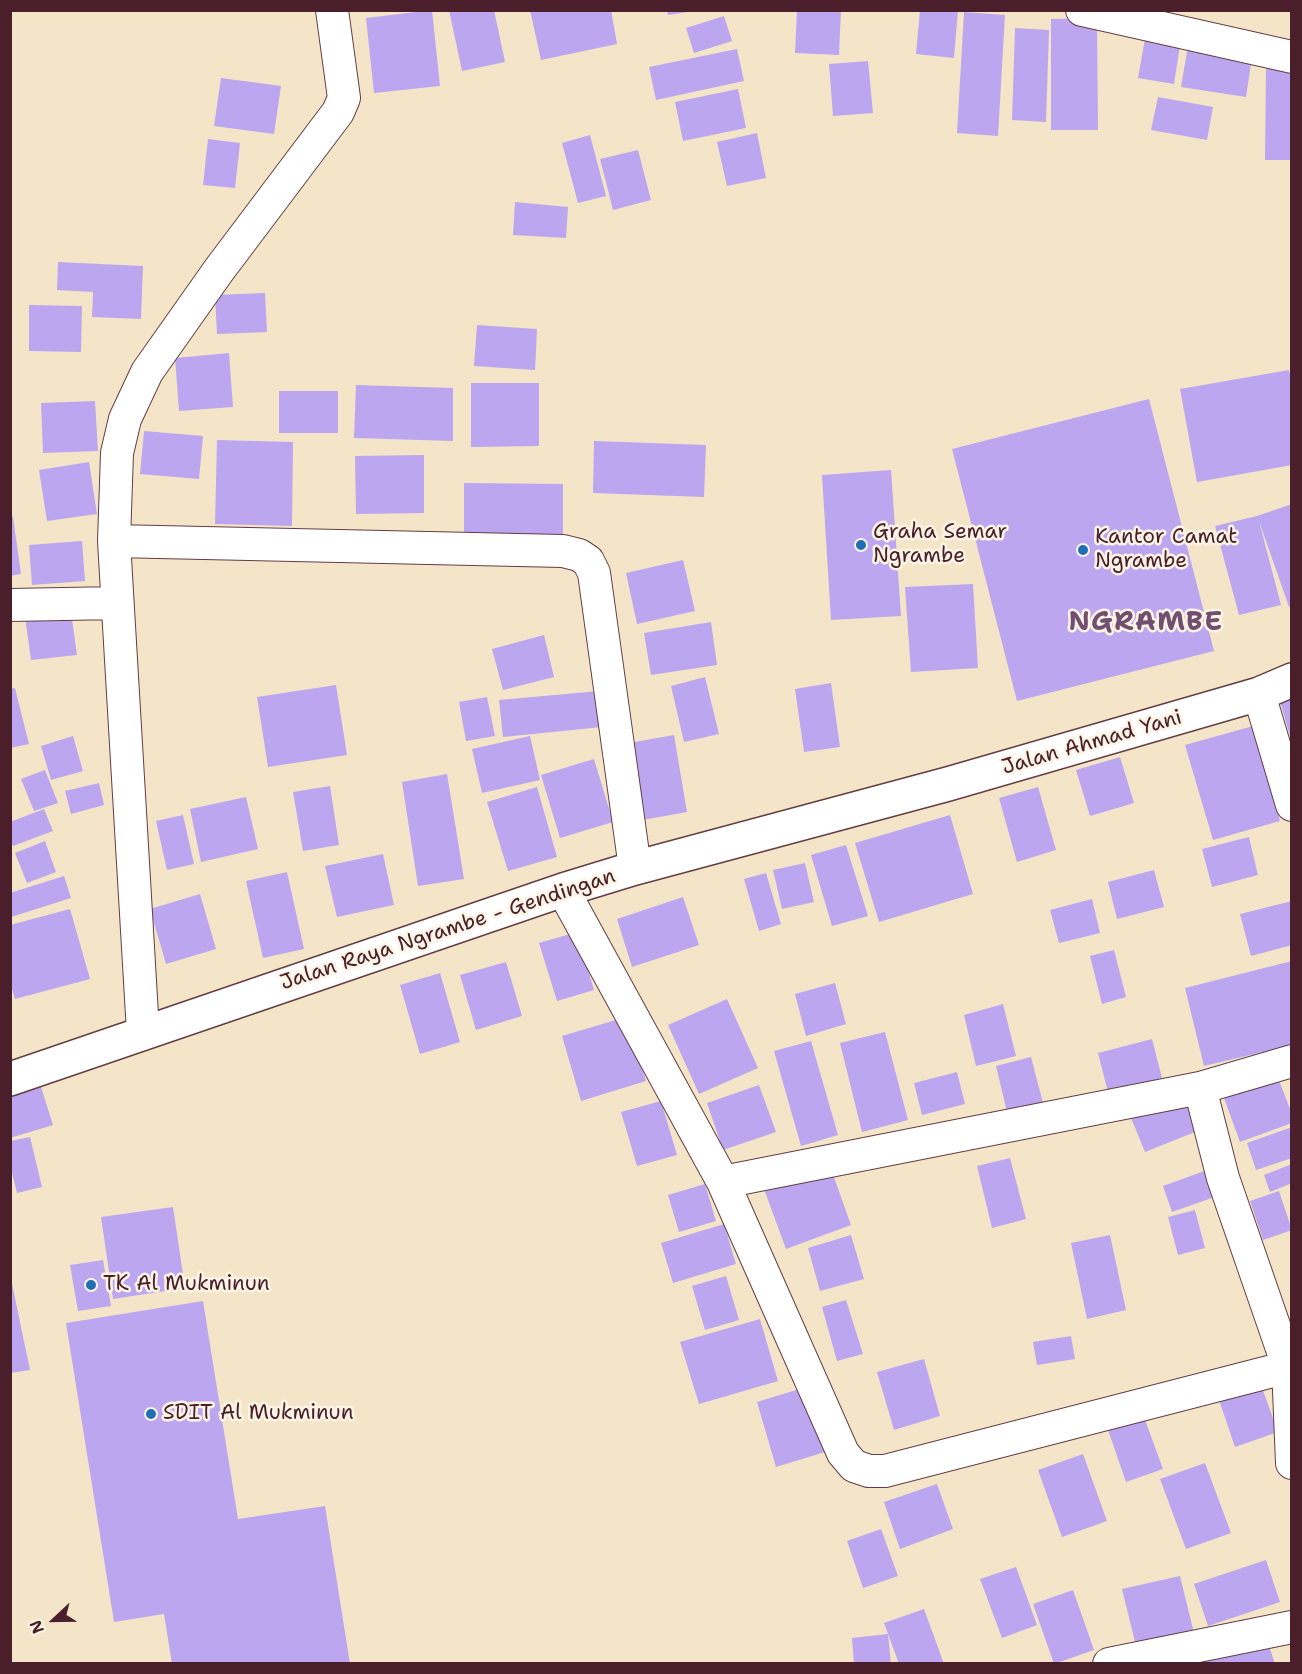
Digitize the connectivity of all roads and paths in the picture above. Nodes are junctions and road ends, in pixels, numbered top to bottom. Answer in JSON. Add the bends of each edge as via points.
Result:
{"nodes":[{"id":1,"x":332,"y":10,"type":"edge"},
{"id":2,"x":1082,"y":10,"type":"edge"},
{"id":3,"x":1292,"y":57,"type":"edge"},
{"id":4,"x":114,"y":541,"type":"junction"},
{"id":5,"x":117,"y":603,"type":"junction"},
{"id":6,"x":10,"y":604,"type":"edge"},
{"id":7,"x":1292,"y":681,"type":"edge"},
{"id":8,"x":1259,"y":694,"type":"junction"},
{"id":9,"x":892,"y":800,"type":"joint"},
{"id":10,"x":1292,"y":805,"type":"edge"},
{"id":11,"x":635,"y":868,"type":"junction"},
{"id":12,"x":562,"y":890,"type":"junction"},
{"id":13,"x":142,"y":1032,"type":"junction"},
{"id":14,"x":1292,"y":1061,"type":"edge"},
{"id":15,"x":10,"y":1079,"type":"edge"},
{"id":16,"x":1200,"y":1088,"type":"junction"},
{"id":17,"x":723,"y":1182,"type":"junction"},
{"id":18,"x":1290,"y":1366,"type":"edge"},
{"id":19,"x":1292,"y":1463,"type":"edge"},
{"id":20,"x":1292,"y":1627,"type":"edge"},
{"id":21,"x":1123,"y":1662,"type":"edge"}],
"edges":[{"from":1,"to":4,"type":"street","via":[[344,98],[338,112],[147,372],[125,419],[117,453]]},
{"from":2,"to":3,"type":"street"},
{"from":4,"to":5,"type":"street"},
{"from":4,"to":11,"type":"street","via":[[563,551],[579,555],[588,561],[594,573]]},
{"from":5,"to":6,"type":"street"},
{"from":5,"to":13,"type":"street"},
{"from":7,"to":8,"type":"main road","name":"Jalan Ahmad Yani"},
{"from":8,"to":9,"type":"main road","name":"Jalan Ahmad Yani"},
{"from":8,"to":10,"type":"street"},
{"from":9,"to":11,"type":"main road","name":"Jalan Raya Ngrambe - Gendingan"},
{"from":11,"to":12,"type":"main road","name":"Jalan Raya Ngrambe - Gendingan"},
{"from":12,"to":13,"type":"main road","name":"Jalan Raya Ngrambe - Gendingan"},
{"from":12,"to":17,"type":"street"},
{"from":13,"to":15,"type":"main road","name":"Jalan Raya Ngrambe - Gendingan"},
{"from":14,"to":16,"type":"street"},
{"from":16,"to":17,"type":"street"},
{"from":16,"to":18,"type":"street","via":[[1223,1178]]},
{"from":17,"to":18,"type":"street","via":[[843,1453],[854,1466],[868,1471],[885,1472]]},
{"from":18,"to":19,"type":"street"},
{"from":20,"to":21,"type":"street"}]}
